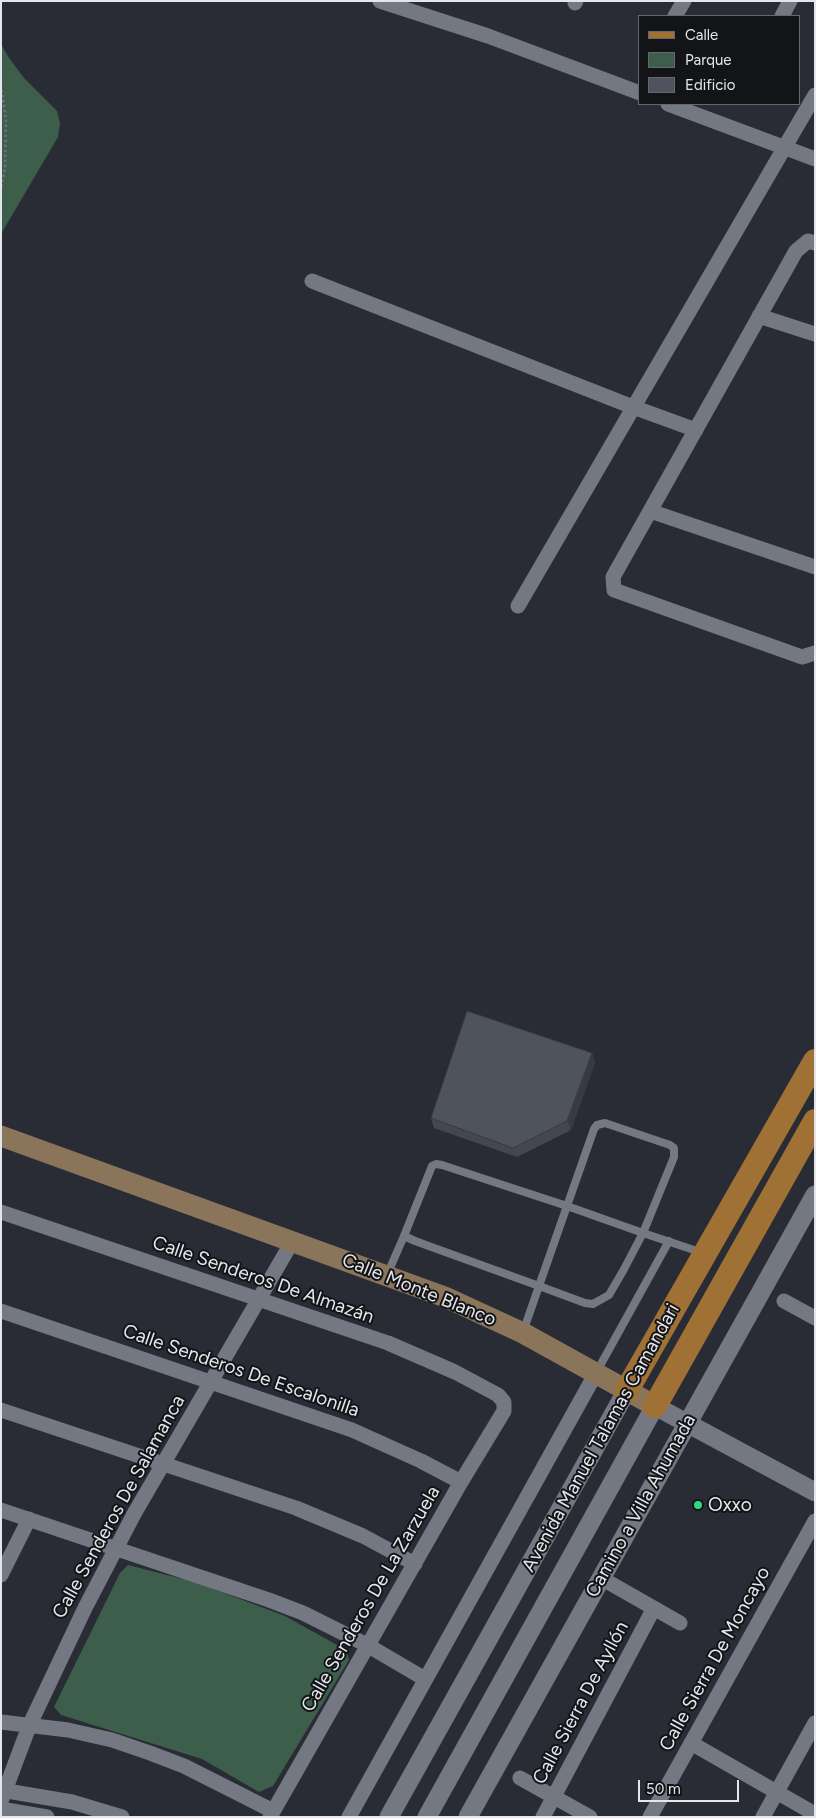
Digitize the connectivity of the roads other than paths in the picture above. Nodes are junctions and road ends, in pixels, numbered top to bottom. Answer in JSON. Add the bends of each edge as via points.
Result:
{"nodes":[{"id":1,"x":380,"y":1,"type":"edge"},
{"id":2,"x":684,"y":1,"type":"edge"},
{"id":3,"x":790,"y":1,"type":"edge"},
{"id":4,"x":677,"y":15,"type":"edge"},
{"id":5,"x":783,"y":15,"type":"edge"},
{"id":6,"x":638,"y":92,"type":"edge"},
{"id":7,"x":815,"y":95,"type":"edge"},
{"id":8,"x":671,"y":105,"type":"edge"},
{"id":9,"x":784,"y":148,"type":"junction"},
{"id":10,"x":815,"y":159,"type":"edge"},
{"id":11,"x":815,"y":243,"type":"edge"},
{"id":12,"x":312,"y":281,"type":"dead end"},
{"id":13,"x":759,"y":316,"type":"junction"},
{"id":14,"x":815,"y":334,"type":"edge"},
{"id":15,"x":634,"y":407,"type":"junction"},
{"id":16,"x":696,"y":430,"type":"junction"},
{"id":17,"x":650,"y":511,"type":"junction"},
{"id":18,"x":815,"y":566,"type":"edge"},
{"id":19,"x":518,"y":606,"type":"dead end"},
{"id":20,"x":815,"y":653,"type":"edge"},
{"id":21,"x":815,"y":1061,"type":"edge"},
{"id":22,"x":815,"y":1121,"type":"edge"},
{"id":23,"x":1,"y":1136,"type":"edge"},
{"id":24,"x":815,"y":1195,"type":"edge"},
{"id":25,"x":567,"y":1206,"type":"junction"},
{"id":26,"x":1,"y":1212,"type":"edge"},
{"id":27,"x":643,"y":1232,"type":"junction"},
{"id":28,"x":404,"y":1236,"type":"junction"},
{"id":29,"x":292,"y":1242,"type":"junction"},
{"id":30,"x":669,"y":1242,"type":"junction"},
{"id":31,"x":705,"y":1254,"type":"junction"},
{"id":32,"x":387,"y":1275,"type":"junction"},
{"id":33,"x":539,"y":1286,"type":"junction"},
{"id":34,"x":258,"y":1299,"type":"junction"},
{"id":35,"x":784,"y":1301,"type":"dead end"},
{"id":36,"x":1,"y":1311,"type":"edge"},
{"id":37,"x":815,"y":1318,"type":"edge"},
{"id":38,"x":522,"y":1333,"type":"junction"},
{"id":39,"x":596,"y":1373,"type":"junction"},
{"id":40,"x":211,"y":1381,"type":"junction"},
{"id":41,"x":627,"y":1390,"type":"junction"},
{"id":42,"x":504,"y":1402,"type":"joint"},
{"id":43,"x":655,"y":1406,"type":"junction"},
{"id":44,"x":1,"y":1410,"type":"edge"},
{"id":45,"x":687,"y":1424,"type":"junction"},
{"id":46,"x":163,"y":1464,"type":"junction"},
{"id":47,"x":461,"y":1482,"type":"junction"},
{"id":48,"x":815,"y":1492,"type":"edge"},
{"id":49,"x":1,"y":1510,"type":"edge"},
{"id":50,"x":29,"y":1519,"type":"junction"},
{"id":51,"x":815,"y":1521,"type":"edge"},
{"id":52,"x":116,"y":1548,"type":"junction"},
{"id":53,"x":415,"y":1564,"type":"junction"},
{"id":54,"x":1,"y":1574,"type":"edge"},
{"id":55,"x":601,"y":1578,"type":"junction"},
{"id":56,"x":654,"y":1608,"type":"junction"},
{"id":57,"x":680,"y":1623,"type":"dead end"},
{"id":58,"x":367,"y":1645,"type":"junction"},
{"id":59,"x":425,"y":1679,"type":"junction"},
{"id":60,"x":1,"y":1722,"type":"edge"},
{"id":61,"x":815,"y":1723,"type":"edge"},
{"id":62,"x":30,"y":1724,"type":"junction"},
{"id":63,"x":691,"y":1743,"type":"junction"},
{"id":64,"x":520,"y":1778,"type":"dead end"},
{"id":65,"x":776,"y":1792,"type":"junction"},
{"id":66,"x":2,"y":1794,"type":"edge"},
{"id":67,"x":553,"y":1796,"type":"junction"},
{"id":68,"x":1,"y":1809,"type":"edge"},
{"id":69,"x":272,"y":1814,"type":"edge"},
{"id":70,"x":815,"y":1814,"type":"edge"},
{"id":71,"x":47,"y":1817,"type":"edge"},
{"id":72,"x":122,"y":1817,"type":"edge"},
{"id":73,"x":349,"y":1817,"type":"edge"},
{"id":74,"x":389,"y":1817,"type":"edge"},
{"id":75,"x":427,"y":1817,"type":"edge"},
{"id":76,"x":468,"y":1817,"type":"edge"},
{"id":77,"x":543,"y":1817,"type":"edge"},
{"id":78,"x":590,"y":1817,"type":"edge"},
{"id":79,"x":650,"y":1817,"type":"edge"},
{"id":80,"x":763,"y":1817,"type":"edge"}],
"edges":[{"from":1,"to":6,"type":"street","via":[[488,36]]},
{"from":2,"to":4,"type":"street"},
{"from":3,"to":5,"type":"street"},
{"from":7,"to":9,"type":"street"},
{"from":8,"to":9,"type":"street"},
{"from":9,"to":10,"type":"street"},
{"from":9,"to":15,"type":"street"},
{"from":11,"to":13,"type":"street","via":[[808,241],[796,251]]},
{"from":12,"to":15,"type":"street"},
{"from":13,"to":14,"type":"street"},
{"from":13,"to":16,"type":"street"},
{"from":15,"to":16,"type":"street"},
{"from":15,"to":19,"type":"street"},
{"from":16,"to":17,"type":"street"},
{"from":17,"to":18,"type":"street"},
{"from":17,"to":20,"type":"street","via":[[613,577],[614,590],[802,657]]},
{"from":21,"to":31,"type":"main road","name":"Avenida Manuel Talamas Camandari"},
{"from":22,"to":43,"type":"main road","name":"Avenida Manuel Talamas Camandari"},
{"from":23,"to":29,"type":"main road","name":"Calle Monte Blanco"},
{"from":24,"to":45,"type":"street","name":"Camino a Villa Ahumada"},
{"from":25,"to":27,"type":"lane"},
{"from":25,"to":27,"type":"lane","via":[[594,1129],[605,1122],[670,1145],[675,1152]]},
{"from":25,"to":28,"type":"lane","via":[[436,1164],[429,1169]]},
{"from":25,"to":33,"type":"lane"},
{"from":26,"to":34,"type":"street","name":"Calle Senderos De Almazán"},
{"from":27,"to":30,"type":"lane"},
{"from":27,"to":33,"type":"lane","via":[[609,1295],[598,1302],[585,1303]]},
{"from":28,"to":32,"type":"lane"},
{"from":28,"to":33,"type":"lane"},
{"from":29,"to":32,"type":"main road","name":"Calle Monte Blanco"},
{"from":29,"to":34,"type":"street","name":"Calle Senderos De Salamanca"},
{"from":30,"to":31,"type":"lane"},
{"from":30,"to":39,"type":"lane"},
{"from":31,"to":41,"type":"main road","name":"Avenida Manuel Talamas Camandari"},
{"from":32,"to":38,"type":"main road","name":"Calle Monte Blanco","via":[[445,1297]]},
{"from":33,"to":38,"type":"lane"},
{"from":34,"to":40,"type":"street","name":"Calle Senderos De Salamanca"},
{"from":34,"to":42,"type":"street","name":"Calle Senderos De Almazán","via":[[422,1357],[498,1395]]},
{"from":35,"to":37,"type":"street"},
{"from":36,"to":40,"type":"street","name":"Calle Senderos De Escalonilla"},
{"from":38,"to":39,"type":"main road","name":"Calle Monte Blanco"},
{"from":39,"to":41,"type":"main road","name":"Calle Monte Blanco"},
{"from":39,"to":59,"type":"street"},
{"from":40,"to":46,"type":"street","name":"Calle Senderos De Salamanca"},
{"from":40,"to":47,"type":"street","name":"Calle Senderos De Escalonilla","via":[[352,1430],[422,1460]]},
{"from":41,"to":43,"type":"main road","name":"Calle Monte Blanco"},
{"from":41,"to":74,"type":"street","name":"Avenida Manuel Talamas Camandari"},
{"from":42,"to":47,"type":"street","name":"Calle Senderos De La Zarzuela","via":[[504,1412]]},
{"from":43,"to":45,"type":"street","name":"Calle Monte Blanco"},
{"from":43,"to":75,"type":"street","name":"Avenida Manuel Talamas Camandari"},
{"from":44,"to":46,"type":"street"},
{"from":45,"to":48,"type":"street","name":"Calle Monte Blanco"},
{"from":45,"to":55,"type":"street","name":"Camino a Villa Ahumada"},
{"from":46,"to":52,"type":"street","name":"Calle Senderos De Salamanca"},
{"from":46,"to":53,"type":"street","via":[[330,1522]]},
{"from":47,"to":53,"type":"street","name":"Calle Senderos De La Zarzuela"},
{"from":49,"to":50,"type":"street"},
{"from":50,"to":52,"type":"street"},
{"from":50,"to":54,"type":"street"},
{"from":51,"to":63,"type":"street","name":"Calle Sierra De Moncayo"},
{"from":52,"to":58,"type":"street","via":[[286,1606]]},
{"from":52,"to":62,"type":"street","name":"Calle Senderos De Salamanca"},
{"from":53,"to":58,"type":"street","name":"Calle Senderos De La Zarzuela"},
{"from":55,"to":56,"type":"street"},
{"from":55,"to":76,"type":"street","name":"Camino a Villa Ahumada"},
{"from":56,"to":57,"type":"street"},
{"from":56,"to":67,"type":"street","name":"Calle Sierra De Ayllón"},
{"from":58,"to":59,"type":"street"},
{"from":58,"to":69,"type":"street","name":"Calle Senderos De La Zarzuela"},
{"from":59,"to":73,"type":"street"},
{"from":60,"to":62,"type":"street"},
{"from":61,"to":65,"type":"street"},
{"from":62,"to":66,"type":"street","name":"Calle Senderos De Salamanca"},
{"from":62,"to":69,"type":"street","via":[[103,1738],[150,1752],[184,1766]]},
{"from":63,"to":65,"type":"street"},
{"from":63,"to":79,"type":"street","name":"Calle Sierra De Moncayo"},
{"from":64,"to":67,"type":"street"},
{"from":65,"to":70,"type":"street"},
{"from":65,"to":80,"type":"street"},
{"from":66,"to":72,"type":"street","via":[[72,1802]]},
{"from":67,"to":77,"type":"street","name":"Calle Sierra De Ayllón"},
{"from":67,"to":78,"type":"street"},
{"from":68,"to":71,"type":"street"}]}
